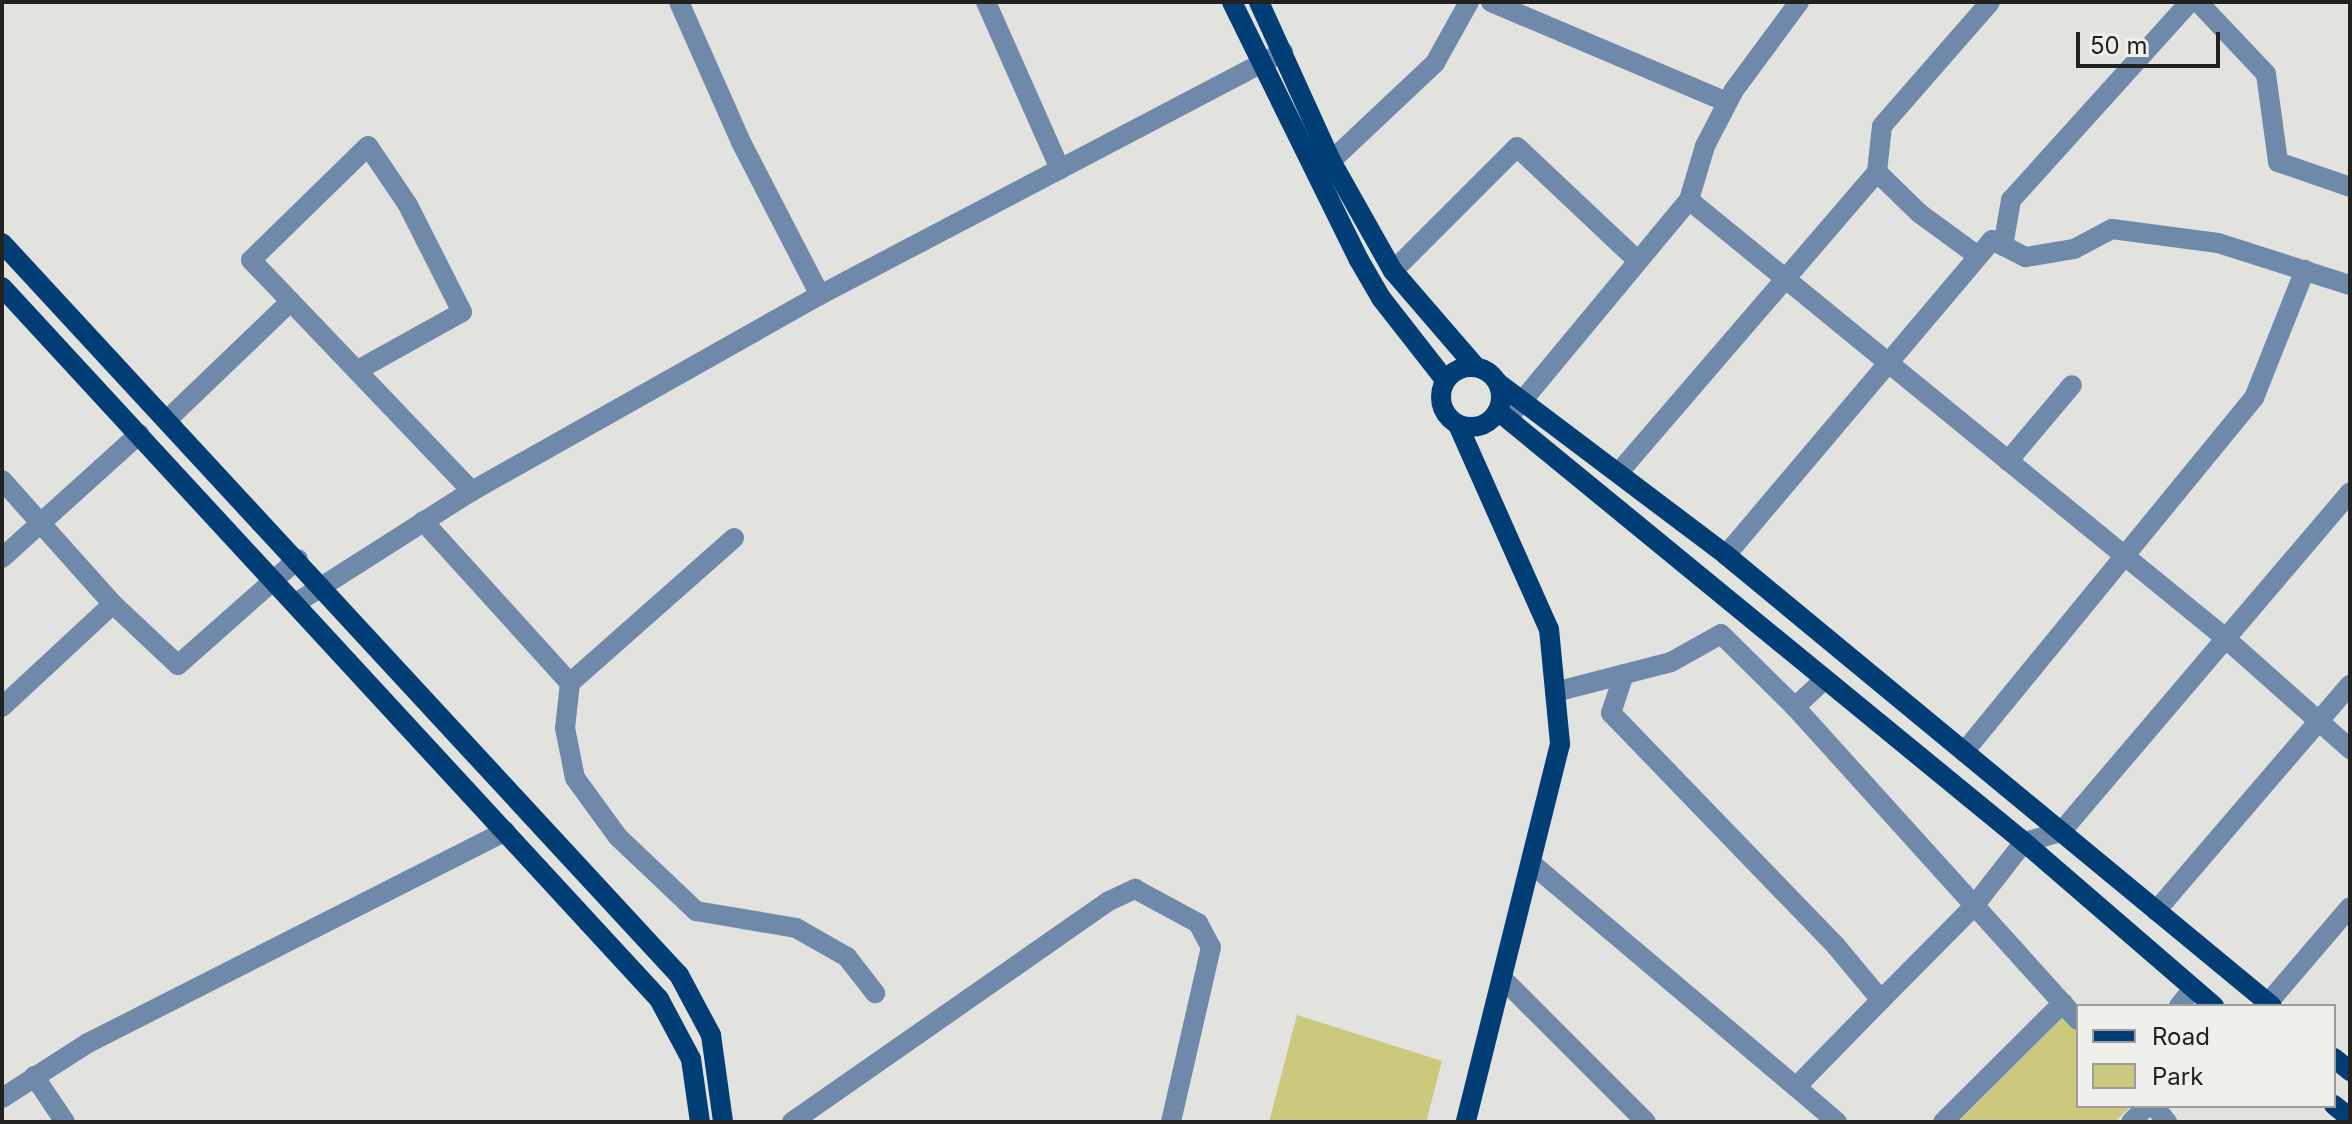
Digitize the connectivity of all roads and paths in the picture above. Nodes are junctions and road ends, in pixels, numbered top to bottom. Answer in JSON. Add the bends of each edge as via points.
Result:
{"nodes":[{"id":1,"x":679,"y":2,"type":"edge"},
{"id":2,"x":986,"y":2,"type":"edge"},
{"id":3,"x":1232,"y":2,"type":"edge"},
{"id":4,"x":1259,"y":2,"type":"edge"},
{"id":5,"x":1469,"y":2,"type":"edge"},
{"id":6,"x":1491,"y":2,"type":"edge"},
{"id":7,"x":1799,"y":2,"type":"edge"},
{"id":8,"x":1990,"y":2,"type":"edge"},
{"id":9,"x":2190,"y":2,"type":"edge"},
{"id":10,"x":2198,"y":2,"type":"edge"},
{"id":11,"x":1283,"y":52,"type":"junction"},
{"id":12,"x":1261,"y":63,"type":"junction"},
{"id":13,"x":1727,"y":102,"type":"junction"},
{"id":14,"x":1331,"y":161,"type":"junction"},
{"id":15,"x":1060,"y":169,"type":"junction"},
{"id":16,"x":1877,"y":172,"type":"junction"},
{"id":17,"x":2350,"y":187,"type":"edge"},
{"id":18,"x":1689,"y":200,"type":"junction"},
{"id":19,"x":2,"y":243,"type":"edge"},
{"id":20,"x":2003,"y":246,"type":"junction"},
{"id":21,"x":1978,"y":256,"type":"junction"},
{"id":22,"x":1638,"y":261,"type":"junction"},
{"id":23,"x":2305,"y":270,"type":"junction"},
{"id":24,"x":1393,"y":271,"type":"junction"},
{"id":25,"x":1788,"y":282,"type":"junction"},
{"id":26,"x":2350,"y":285,"type":"edge"},
{"id":27,"x":2,"y":287,"type":"edge"},
{"id":28,"x":820,"y":295,"type":"junction"},
{"id":29,"x":291,"y":301,"type":"junction"},
{"id":30,"x":1886,"y":361,"type":"junction"},
{"id":31,"x":1475,"y":366,"type":"junction"},
{"id":32,"x":358,"y":370,"type":"junction"},
{"id":33,"x":1445,"y":380,"type":"junction"},
{"id":34,"x":1498,"y":383,"type":"junction"},
{"id":35,"x":2072,"y":385,"type":"dead end"},
{"id":36,"x":1523,"y":399,"type":"junction"},
{"id":37,"x":1507,"y":418,"type":"junction"},
{"id":38,"x":168,"y":419,"type":"junction"},
{"id":39,"x":139,"y":434,"type":"junction"},
{"id":40,"x":1462,"y":434,"type":"junction"},
{"id":41,"x":2008,"y":461,"type":"junction"},
{"id":42,"x":1620,"y":471,"type":"junction"},
{"id":43,"x":2,"y":480,"type":"edge"},
{"id":44,"x":472,"y":491,"type":"junction"},
{"id":45,"x":2350,"y":492,"type":"edge"},
{"id":46,"x":423,"y":521,"type":"junction"},
{"id":47,"x":41,"y":524,"type":"junction"},
{"id":48,"x":734,"y":538,"type":"dead end"},
{"id":49,"x":1726,"y":555,"type":"junction"},
{"id":50,"x":2122,"y":556,"type":"junction"},
{"id":51,"x":2,"y":558,"type":"edge"},
{"id":52,"x":298,"y":559,"type":"junction"},
{"id":53,"x":275,"y":580,"type":"junction"},
{"id":54,"x":320,"y":583,"type":"junction"},
{"id":55,"x":296,"y":603,"type":"junction"},
{"id":56,"x":113,"y":604,"type":"junction"},
{"id":57,"x":1740,"y":608,"type":"junction"},
{"id":58,"x":1721,"y":634,"type":"junction"},
{"id":59,"x":2224,"y":637,"type":"junction"},
{"id":60,"x":1624,"y":674,"type":"junction"},
{"id":61,"x":1825,"y":679,"type":"junction"},
{"id":62,"x":570,"y":683,"type":"junction"},
{"id":63,"x":2350,"y":685,"type":"edge"},
{"id":64,"x":1555,"y":692,"type":"junction"},
{"id":65,"x":2,"y":707,"type":"edge"},
{"id":66,"x":1795,"y":707,"type":"junction"},
{"id":67,"x":2321,"y":720,"type":"junction"},
{"id":68,"x":2350,"y":749,"type":"edge"},
{"id":69,"x":1964,"y":752,"type":"junction"},
{"id":70,"x":505,"y":831,"type":"junction"},
{"id":71,"x":2061,"y":832,"type":"junction"},
{"id":72,"x":2024,"y":842,"type":"junction"},
{"id":73,"x":1532,"y":864,"type":"junction"},
{"id":74,"x":1974,"y":906,"type":"junction"},
{"id":75,"x":2350,"y":907,"type":"edge"},
{"id":76,"x":2156,"y":911,"type":"junction"},
{"id":77,"x":1503,"y":979,"type":"junction"},
{"id":78,"x":2193,"y":989,"type":"junction"},
{"id":79,"x":875,"y":993,"type":"dead end"},
{"id":80,"x":1881,"y":1000,"type":"junction"},
{"id":81,"x":2063,"y":1003,"type":"junction"},
{"id":82,"x":2181,"y":1004,"type":"edge"},
{"id":83,"x":2212,"y":1004,"type":"edge"},
{"id":84,"x":2270,"y":1004,"type":"edge"},
{"id":85,"x":2076,"y":1018,"type":"edge"},
{"id":86,"x":34,"y":1076,"type":"junction"},
{"id":87,"x":1796,"y":1087,"type":"junction"},
{"id":88,"x":2,"y":1098,"type":"edge"},
{"id":89,"x":65,"y":1122,"type":"edge"},
{"id":90,"x":700,"y":1122,"type":"edge"},
{"id":91,"x":723,"y":1122,"type":"edge"},
{"id":92,"x":792,"y":1122,"type":"edge"},
{"id":93,"x":1171,"y":1122,"type":"edge"},
{"id":94,"x":1466,"y":1122,"type":"edge"},
{"id":95,"x":1646,"y":1122,"type":"edge"},
{"id":96,"x":1837,"y":1122,"type":"edge"},
{"id":97,"x":1943,"y":1122,"type":"edge"}],
"edges":[{"from":1,"to":28,"type":"street","via":[[742,144]]},
{"from":2,"to":15,"type":"street"},
{"from":3,"to":12,"type":"main road"},
{"from":4,"to":11,"type":"main road"},
{"from":5,"to":14,"type":"street","via":[[1435,63]]},
{"from":6,"to":13,"type":"street"},
{"from":7,"to":13,"type":"street"},
{"from":8,"to":16,"type":"street","via":[[1882,126]]},
{"from":9,"to":20,"type":"street","via":[[2011,200]]},
{"from":10,"to":17,"type":"street","via":[[2266,74],[2278,162]]},
{"from":11,"to":12,"type":"street"},
{"from":11,"to":14,"type":"main road"},
{"from":12,"to":15,"type":"street"},
{"from":12,"to":33,"type":"main road","via":[[1375,288]]},
{"from":13,"to":18,"type":"street","via":[[1705,146]]},
{"from":14,"to":24,"type":"main road"},
{"from":15,"to":28,"type":"street"},
{"from":16,"to":21,"type":"street","via":[[1919,213]]},
{"from":16,"to":25,"type":"street"},
{"from":18,"to":22,"type":"street"},
{"from":18,"to":25,"type":"street"},
{"from":19,"to":38,"type":"main road"},
{"from":20,"to":21,"type":"street","via":[[1992,240]]},
{"from":20,"to":23,"type":"street","via":[[2026,257],[2074,249],[2112,229],[2218,243]]},
{"from":21,"to":30,"type":"street"},
{"from":22,"to":24,"type":"street","via":[[1517,147]]},
{"from":22,"to":36,"type":"street"},
{"from":23,"to":26,"type":"street"},
{"from":23,"to":50,"type":"street","via":[[2254,398]]},
{"from":24,"to":31,"type":"main road"},
{"from":25,"to":30,"type":"street"},
{"from":25,"to":42,"type":"street"},
{"from":27,"to":39,"type":"main road"},
{"from":28,"to":44,"type":"street"},
{"from":29,"to":32,"type":"street"},
{"from":29,"to":32,"type":"street","via":[[251,260],[368,146],[408,205],[462,312]]},
{"from":29,"to":38,"type":"street"},
{"from":30,"to":41,"type":"street"},
{"from":30,"to":49,"type":"street"},
{"from":31,"to":33,"type":"main road","via":[[1456,370]]},
{"from":31,"to":34,"type":"main road"},
{"from":32,"to":44,"type":"street"},
{"from":33,"to":40,"type":"main road","via":[[1441,403]]},
{"from":34,"to":36,"type":"main road"},
{"from":34,"to":37,"type":"main road"},
{"from":35,"to":41,"type":"street"},
{"from":36,"to":37,"type":"street"},
{"from":36,"to":42,"type":"main road"},
{"from":37,"to":40,"type":"main road"},
{"from":37,"to":57,"type":"main road"},
{"from":38,"to":52,"type":"main road"},
{"from":39,"to":47,"type":"street"},
{"from":39,"to":53,"type":"main road"},
{"from":40,"to":64,"type":"main road","via":[[1549,629]]},
{"from":41,"to":50,"type":"street"},
{"from":42,"to":49,"type":"main road"},
{"from":43,"to":47,"type":"street"},
{"from":44,"to":46,"type":"street"},
{"from":45,"to":59,"type":"street"},
{"from":46,"to":54,"type":"street"},
{"from":46,"to":62,"type":"street"},
{"from":47,"to":51,"type":"street"},
{"from":47,"to":56,"type":"street"},
{"from":48,"to":62,"type":"street"},
{"from":49,"to":69,"type":"main road"},
{"from":50,"to":59,"type":"street"},
{"from":50,"to":69,"type":"street"},
{"from":52,"to":53,"type":"street"},
{"from":52,"to":54,"type":"main road"},
{"from":53,"to":55,"type":"main road"},
{"from":53,"to":56,"type":"street","via":[[178,665]]},
{"from":54,"to":55,"type":"street"},
{"from":54,"to":91,"type":"main road","via":[[679,975],[711,1035]]},
{"from":55,"to":70,"type":"main road"},
{"from":56,"to":65,"type":"street"},
{"from":57,"to":58,"type":"street"},
{"from":57,"to":61,"type":"main road"},
{"from":58,"to":60,"type":"street","via":[[1671,662]]},
{"from":58,"to":66,"type":"street"},
{"from":59,"to":67,"type":"street"},
{"from":59,"to":71,"type":"street"},
{"from":60,"to":64,"type":"street"},
{"from":60,"to":80,"type":"street","via":[[1611,713],[1836,946]]},
{"from":61,"to":66,"type":"street"},
{"from":61,"to":72,"type":"main road"},
{"from":62,"to":79,"type":"street","via":[[565,728],[575,778],[618,837],[696,911],[796,928],[847,957]]},
{"from":63,"to":67,"type":"street"},
{"from":64,"to":73,"type":"main road","via":[[1560,744]]},
{"from":66,"to":74,"type":"street"},
{"from":67,"to":68,"type":"street"},
{"from":67,"to":76,"type":"street"},
{"from":69,"to":71,"type":"main road"},
{"from":70,"to":86,"type":"street","via":[[102,1036]]},
{"from":70,"to":90,"type":"main road","via":[[659,999],[691,1059]]},
{"from":71,"to":72,"type":"street"},
{"from":71,"to":76,"type":"main road"},
{"from":72,"to":74,"type":"street"},
{"from":72,"to":78,"type":"main road"},
{"from":73,"to":77,"type":"main road"},
{"from":73,"to":87,"type":"street"},
{"from":74,"to":80,"type":"street"},
{"from":74,"to":81,"type":"street"},
{"from":75,"to":84,"type":"street"},
{"from":76,"to":84,"type":"main road"},
{"from":77,"to":94,"type":"main road"},
{"from":77,"to":95,"type":"street"},
{"from":78,"to":82,"type":"street"},
{"from":78,"to":83,"type":"main road"},
{"from":80,"to":87,"type":"street"},
{"from":81,"to":85,"type":"street"},
{"from":81,"to":97,"type":"street"},
{"from":86,"to":88,"type":"street"},
{"from":86,"to":89,"type":"street"},
{"from":87,"to":96,"type":"street"},
{"from":92,"to":93,"type":"street","via":[[1109,901],[1135,889],[1198,923],[1211,947]]}]}
